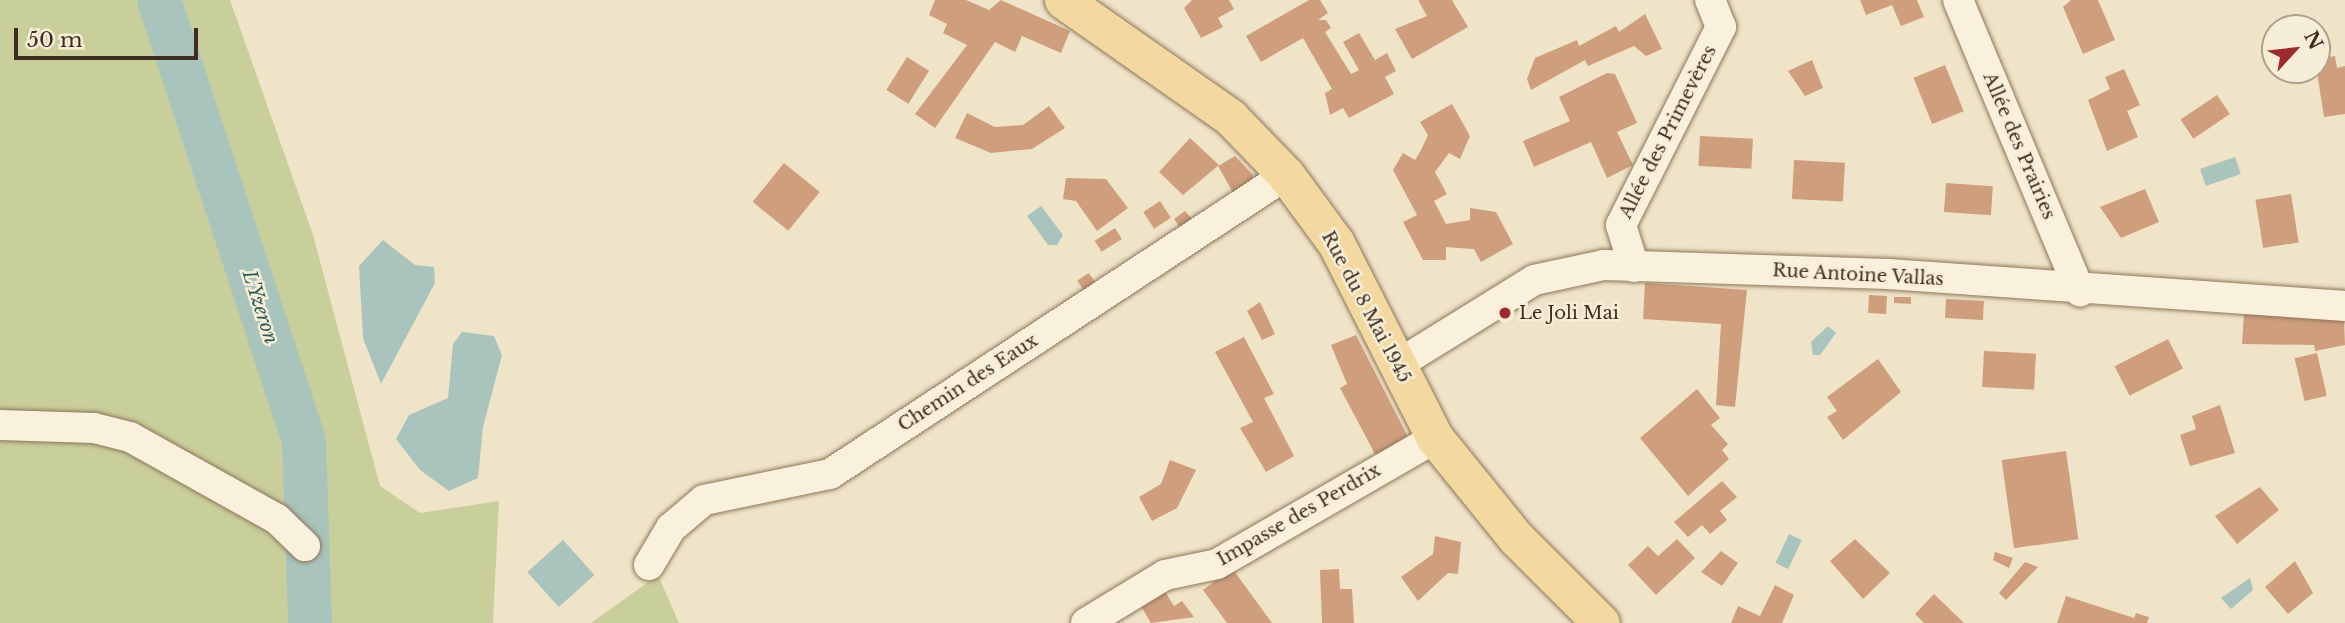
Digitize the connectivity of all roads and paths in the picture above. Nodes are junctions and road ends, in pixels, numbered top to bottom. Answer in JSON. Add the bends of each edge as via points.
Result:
{"nodes":[{"id":1,"x":1063,"y":0,"type":"edge"},
{"id":2,"x":1710,"y":0,"type":"edge"},
{"id":3,"x":1958,"y":0,"type":"edge"},
{"id":4,"x":1286,"y":175,"type":"junction"},
{"id":5,"x":1634,"y":267,"type":"junction"},
{"id":6,"x":2080,"y":292,"type":"junction"},
{"id":7,"x":2345,"y":306,"type":"edge"},
{"id":8,"x":1397,"y":365,"type":"junction"},
{"id":9,"x":0,"y":425,"type":"edge"},
{"id":10,"x":1435,"y":438,"type":"junction"},
{"id":11,"x":305,"y":546,"type":"dead end"},
{"id":12,"x":649,"y":565,"type":"dead end"},
{"id":13,"x":1086,"y":623,"type":"edge"},
{"id":14,"x":1601,"y":623,"type":"edge"}],
"edges":[{"from":1,"to":4,"type":"main road","name":"Rue du 8 Mai 1945","via":[[1230,117]]},
{"from":2,"to":5,"type":"street","name":"Allée des Primevères","via":[[1721,27],[1621,225]]},
{"from":3,"to":6,"type":"street","name":"Allée des Prairies"},
{"from":4,"to":8,"type":"main road","name":"Rue du 8 Mai 1945","via":[[1336,243]]},
{"from":4,"to":12,"type":"street","name":"Chemin des Eaux","via":[[830,474],[704,500],[671,528]]},
{"from":5,"to":6,"type":"street","name":"Rue Antoine Vallas","via":[[1889,274]]},
{"from":5,"to":8,"type":"street","name":"Rue Antoine Vallas","via":[[1604,265],[1534,280]]},
{"from":6,"to":7,"type":"street","name":"Rue Antoine Vallas"},
{"from":8,"to":10,"type":"main road","name":"Rue du 8 Mai 1945"},
{"from":9,"to":11,"type":"street","via":[[72,426],[130,437],[277,519]]},
{"from":10,"to":13,"type":"street","name":"Impasse des Perdrix","via":[[1217,564],[1166,575]]},
{"from":10,"to":14,"type":"main road","name":"Rue du 8 Mai 1945","via":[[1516,538]]}]}
